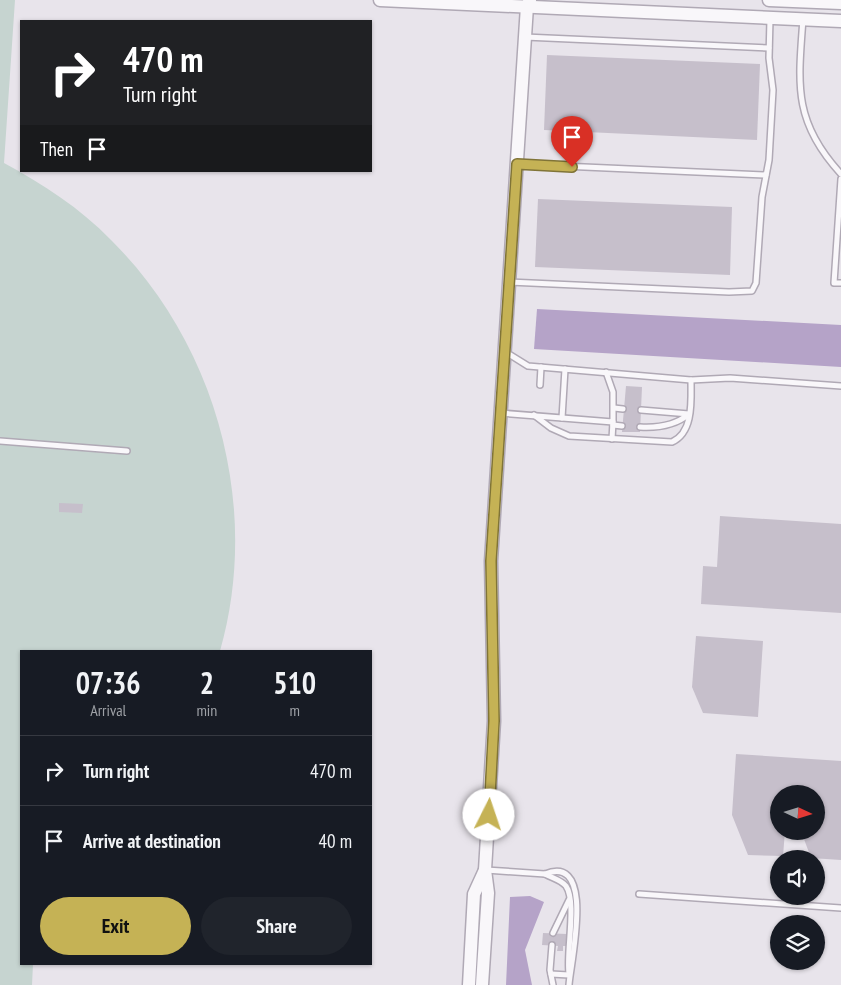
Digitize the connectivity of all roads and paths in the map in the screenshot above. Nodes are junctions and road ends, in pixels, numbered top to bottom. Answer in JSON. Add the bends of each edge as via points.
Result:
{"nodes":[{"id":1,"x":380,"y":0,"type":"edge"},
{"id":2,"x":770,"y":0,"type":"edge"},
{"id":3,"x":527,"y":2,"type":"edge"},
{"id":4,"x":841,"y":3,"type":"edge"},
{"id":5,"x":770,"y":17,"type":"junction"},
{"id":6,"x":803,"y":19,"type":"junction"},
{"id":7,"x":841,"y":21,"type":"edge"},
{"id":8,"x":525,"y":37,"type":"junction"},
{"id":9,"x":769,"y":48,"type":"junction"},
{"id":10,"x":517,"y":164,"type":"junction"},
{"id":11,"x":766,"y":174,"type":"junction"},
{"id":12,"x":841,"y":174,"type":"edge"},
{"id":13,"x":841,"y":179,"type":"edge"},
{"id":14,"x":509,"y":282,"type":"junction"},
{"id":15,"x":841,"y":284,"type":"edge"},
{"id":16,"x":504,"y":351,"type":"junction"},
{"id":17,"x":541,"y":367,"type":"junction"},
{"id":18,"x":565,"y":369,"type":"junction"},
{"id":19,"x":606,"y":372,"type":"junction"},
{"id":20,"x":691,"y":380,"type":"junction"},
{"id":21,"x":540,"y":385,"type":"dead end"},
{"id":22,"x":841,"y":386,"type":"edge"},
{"id":23,"x":614,"y":408,"type":"junction"},
{"id":24,"x":623,"y":409,"type":"dead end"},
{"id":25,"x":641,"y":410,"type":"dead end"},
{"id":26,"x":500,"y":413,"type":"junction"},
{"id":27,"x":689,"y":414,"type":"junction"},
{"id":28,"x":534,"y":415,"type":"junction"},
{"id":29,"x":562,"y":418,"type":"junction"},
{"id":30,"x":613,"y":424,"type":"junction"},
{"id":31,"x":622,"y":426,"type":"dead end"},
{"id":32,"x":640,"y":427,"type":"dead end"},
{"id":33,"x":612,"y":439,"type":"junction"},
{"id":34,"x":0,"y":441,"type":"edge"},
{"id":35,"x":127,"y":451,"type":"dead end"},
{"id":36,"x":485,"y":870,"type":"junction"},
{"id":37,"x":546,"y":874,"type":"junction"},
{"id":38,"x":639,"y":894,"type":"dead end"},
{"id":39,"x":569,"y":897,"type":"junction"},
{"id":40,"x":841,"y":908,"type":"edge"},
{"id":41,"x":553,"y":933,"type":"dead end"},
{"id":42,"x":552,"y":945,"type":"dead end"},
{"id":43,"x":551,"y":974,"type":"junction"},
{"id":44,"x":569,"y":975,"type":"junction"},
{"id":45,"x":468,"y":985,"type":"edge"},
{"id":46,"x":482,"y":985,"type":"edge"},
{"id":47,"x":553,"y":985,"type":"edge"},
{"id":48,"x":569,"y":985,"type":"edge"}],
"edges":[{"from":1,"to":3,"type":"street"},
{"from":2,"to":4,"type":"street"},
{"from":2,"to":5,"type":"street"},
{"from":3,"to":5,"type":"street"},
{"from":3,"to":8,"type":"street"},
{"from":5,"to":6,"type":"street"},
{"from":5,"to":9,"type":"lane"},
{"from":6,"to":7,"type":"street"},
{"from":6,"to":12,"type":"lane","via":[[800,86],[804,116],[819,147]]},
{"from":8,"to":9,"type":"lane"},
{"from":8,"to":10,"type":"street"},
{"from":9,"to":11,"type":"lane","via":[[773,90]]},
{"from":10,"to":11,"type":"lane"},
{"from":10,"to":14,"type":"street"},
{"from":11,"to":14,"type":"lane","via":[[755,286],[750,292]]},
{"from":13,"to":15,"type":"lane","via":[[834,283]]},
{"from":14,"to":16,"type":"street"},
{"from":16,"to":17,"type":"lane","via":[[523,364]]},
{"from":16,"to":26,"type":"street"},
{"from":17,"to":18,"type":"lane"},
{"from":17,"to":21,"type":"lane"},
{"from":18,"to":19,"type":"lane"},
{"from":18,"to":29,"type":"lane"},
{"from":19,"to":20,"type":"lane"},
{"from":19,"to":23,"type":"lane"},
{"from":20,"to":22,"type":"lane","via":[[730,378]]},
{"from":20,"to":27,"type":"lane"},
{"from":23,"to":24,"type":"lane"},
{"from":23,"to":30,"type":"lane"},
{"from":25,"to":27,"type":"lane"},
{"from":26,"to":28,"type":"lane"},
{"from":26,"to":36,"type":"street","via":[[490,567],[494,721]]},
{"from":27,"to":32,"type":"lane","via":[[661,427]]},
{"from":27,"to":33,"type":"lane","via":[[685,430],[672,442]]},
{"from":28,"to":29,"type":"lane"},
{"from":28,"to":33,"type":"lane","via":[[565,435]]},
{"from":29,"to":30,"type":"lane"},
{"from":30,"to":31,"type":"lane"},
{"from":30,"to":33,"type":"lane"},
{"from":34,"to":35,"type":"lane"},
{"from":36,"to":37,"type":"lane"},
{"from":36,"to":45,"type":"street","via":[[474,894]]},
{"from":36,"to":46,"type":"street","via":[[488,894]]},
{"from":37,"to":39,"type":"lane","via":[[565,885]]},
{"from":37,"to":44,"type":"lane","via":[[552,871],[564,874],[577,890]]},
{"from":38,"to":40,"type":"lane"},
{"from":39,"to":41,"type":"lane"},
{"from":39,"to":44,"type":"lane"},
{"from":42,"to":43,"type":"lane"},
{"from":43,"to":44,"type":"lane"},
{"from":43,"to":47,"type":"lane"},
{"from":44,"to":48,"type":"lane"}]}
